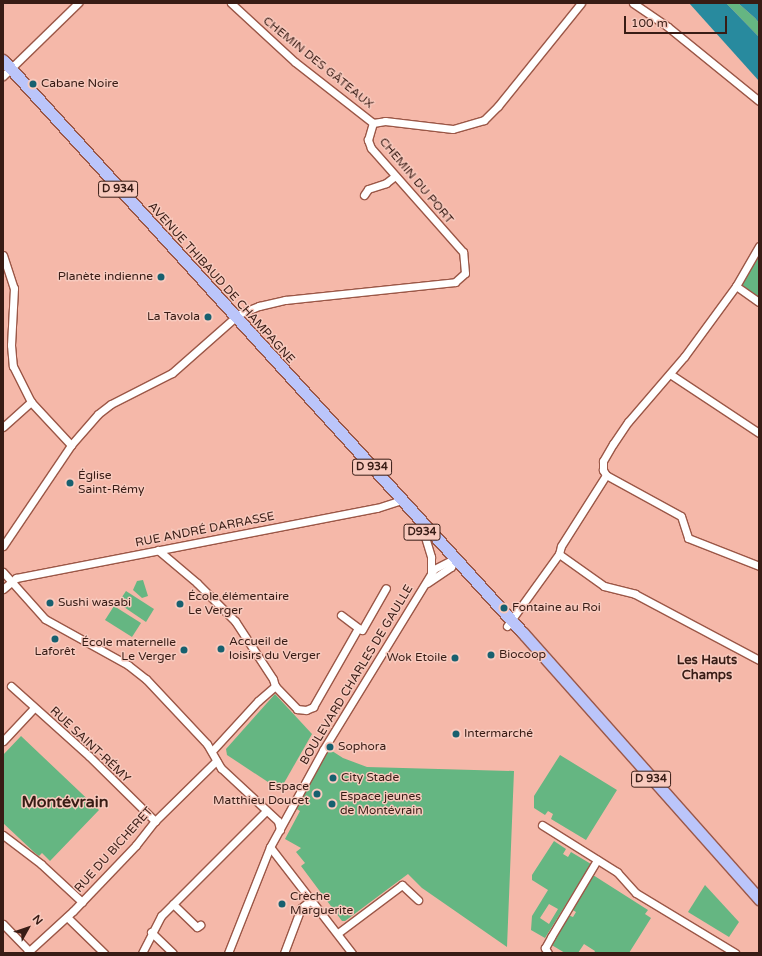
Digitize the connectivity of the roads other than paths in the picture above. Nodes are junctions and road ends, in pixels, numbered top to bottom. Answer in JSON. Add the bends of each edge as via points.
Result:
{"nodes":[{"id":1,"x":78,"y":3,"type":"edge"},
{"id":2,"x":231,"y":3,"type":"edge"},
{"id":3,"x":581,"y":3,"type":"edge"},
{"id":4,"x":634,"y":3,"type":"edge"},
{"id":5,"x":6,"y":68,"type":"edge"},
{"id":6,"x":759,"y":101,"type":"edge"},
{"id":7,"x":374,"y":123,"type":"junction"},
{"id":8,"x":395,"y":176,"type":"junction"},
{"id":9,"x":364,"y":194,"type":"dead end"},
{"id":10,"x":759,"y":246,"type":"edge"},
{"id":11,"x":3,"y":255,"type":"edge"},
{"id":12,"x":736,"y":286,"type":"junction"},
{"id":13,"x":759,"y":302,"type":"edge"},
{"id":14,"x":234,"y":318,"type":"junction"},
{"id":15,"x":670,"y":374,"type":"junction"},
{"id":16,"x":31,"y":402,"type":"junction"},
{"id":17,"x":3,"y":427,"type":"edge"},
{"id":18,"x":759,"y":433,"type":"edge"},
{"id":19,"x":71,"y":445,"type":"junction"},
{"id":20,"x":606,"y":475,"type":"junction"},
{"id":21,"x":399,"y":501,"type":"junction"},
{"id":22,"x":426,"y":537,"type":"junction"},
{"id":23,"x":3,"y":546,"type":"edge"},
{"id":24,"x":158,"y":550,"type":"junction"},
{"id":25,"x":559,"y":554,"type":"junction"},
{"id":26,"x":450,"y":562,"type":"junction"},
{"id":27,"x":759,"y":566,"type":"edge"},
{"id":28,"x":3,"y":572,"type":"edge"},
{"id":29,"x":431,"y":574,"type":"junction"},
{"id":30,"x":13,"y":582,"type":"junction"},
{"id":31,"x":426,"y":583,"type":"junction"},
{"id":32,"x":386,"y":588,"type":"dead end"},
{"id":33,"x":3,"y":589,"type":"edge"},
{"id":34,"x":341,"y":615,"type":"dead end"},
{"id":35,"x":509,"y":624,"type":"junction"},
{"id":36,"x":358,"y":628,"type":"junction"},
{"id":37,"x":759,"y":660,"type":"edge"},
{"id":38,"x":11,"y":686,"type":"dead end"},
{"id":39,"x":275,"y":686,"type":"junction"},
{"id":40,"x":34,"y":708,"type":"junction"},
{"id":41,"x":3,"y":741,"type":"edge"},
{"id":42,"x":212,"y":751,"type":"junction"},
{"id":43,"x":216,"y":761,"type":"junction"},
{"id":44,"x":265,"y":812,"type":"junction"},
{"id":45,"x":155,"y":821,"type":"junction"},
{"id":46,"x":542,"y":825,"type":"dead end"},
{"id":47,"x":280,"y":830,"type":"junction"},
{"id":48,"x":3,"y":835,"type":"edge"},
{"id":49,"x":270,"y":847,"type":"junction"},
{"id":50,"x":597,"y":860,"type":"junction"},
{"id":51,"x":312,"y":899,"type":"junction"},
{"id":52,"x":759,"y":899,"type":"edge"},
{"id":53,"x":418,"y":900,"type":"dead end"},
{"id":54,"x":82,"y":902,"type":"junction"},
{"id":55,"x":173,"y":904,"type":"junction"},
{"id":56,"x":66,"y":917,"type":"junction"},
{"id":57,"x":3,"y":924,"type":"edge"},
{"id":58,"x":200,"y":925,"type":"dead end"},
{"id":59,"x":150,"y":932,"type":"junction"},
{"id":60,"x":338,"y":933,"type":"junction"},
{"id":61,"x":28,"y":952,"type":"edge"},
{"id":62,"x":104,"y":953,"type":"edge"},
{"id":63,"x":142,"y":953,"type":"edge"},
{"id":64,"x":173,"y":953,"type":"edge"},
{"id":65,"x":228,"y":953,"type":"edge"},
{"id":66,"x":284,"y":953,"type":"edge"},
{"id":67,"x":352,"y":953,"type":"edge"},
{"id":68,"x":548,"y":953,"type":"edge"},
{"id":69,"x":735,"y":953,"type":"edge"}],
"edges":[{"from":1,"to":5,"type":"street"},
{"from":2,"to":7,"type":"street","name":"CHEMIN DES GÂTEAUX","via":[[295,62]]},
{"from":3,"to":7,"type":"street","name":"CHEMIN DU PORT","via":[[484,120],[453,129],[385,121]]},
{"from":4,"to":6,"type":"street"},
{"from":5,"to":14,"type":"main road","name":"AVENUE THIBAUD DE CHAMPAGNE","number":"D 934"},
{"from":7,"to":8,"type":"street","name":"CHEMIN DU PORT","via":[[368,140],[371,148]]},
{"from":8,"to":9,"type":"street","via":[[386,183],[368,189]]},
{"from":8,"to":14,"type":"street","name":"CHEMIN DU PORT","via":[[463,252],[467,268],[455,282],[286,300],[247,309]]},
{"from":10,"to":12,"type":"street"},
{"from":11,"to":16,"type":"street","via":[[14,288],[11,345],[13,366]]},
{"from":12,"to":13,"type":"street"},
{"from":12,"to":15,"type":"street"},
{"from":14,"to":19,"type":"street","via":[[172,373],[111,404]]},
{"from":14,"to":21,"type":"main road","name":"AVENUE THIBAUD DE CHAMPAGNE","number":"D 934"},
{"from":15,"to":18,"type":"street"},
{"from":15,"to":20,"type":"street","via":[[628,422],[613,444],[603,461],[602,470]]},
{"from":16,"to":17,"type":"street"},
{"from":16,"to":19,"type":"street"},
{"from":19,"to":23,"type":"street"},
{"from":20,"to":25,"type":"street"},
{"from":20,"to":27,"type":"street","via":[[681,516],[688,538]]},
{"from":21,"to":22,"type":"main road","name":"AVENUE THIBAUD DE CHAMPAGNE","number":"D934"},
{"from":21,"to":24,"type":"street","name":"RUE ANDRÉ DARRASSE","via":[[377,508]]},
{"from":21,"to":26,"type":"main road","name":"AVENUE THIBAUD DE CHAMPAGNE","number":"D 934"},
{"from":22,"to":26,"type":"main road","name":"AVENUE THIBAUD DE CHAMPAGNE","number":"D934"},
{"from":22,"to":29,"type":"street","via":[[431,557]]},
{"from":24,"to":30,"type":"street","name":"RUE ANDRÉ DARRASSE","via":[[16,578]]},
{"from":24,"to":39,"type":"street","via":[[197,583],[235,621]]},
{"from":25,"to":35,"type":"street"},
{"from":25,"to":37,"type":"street","via":[[604,586],[635,594]]},
{"from":26,"to":29,"type":"street","name":"BOULEVARD CHARLES DE GAULLE","via":[[434,568]]},
{"from":26,"to":31,"type":"street","name":"BOULEVARD CHARLES DE GAULLE"},
{"from":26,"to":35,"type":"main road","name":"AVENUE THIBAUD DE CHAMPAGNE","number":"D 934"},
{"from":28,"to":30,"type":"street"},
{"from":29,"to":31,"type":"street","name":"BOULEVARD CHARLES DE GAULLE"},
{"from":30,"to":33,"type":"street","name":"RUE ANDRÉ DARRASSE"},
{"from":30,"to":42,"type":"street","via":[[29,604],[45,619],[128,665],[146,679]]},
{"from":31,"to":47,"type":"street","name":"BOULEVARD CHARLES DE GAULLE","via":[[363,682]]},
{"from":32,"to":36,"type":"street","via":[[362,630]]},
{"from":34,"to":36,"type":"street"},
{"from":35,"to":52,"type":"main road","name":"AVENUE THIBAUD DE CHAMPAGNE","number":"D 934"},
{"from":36,"to":39,"type":"street","via":[[313,707],[306,710],[297,708]]},
{"from":38,"to":40,"type":"street","name":"RUE SAINT-RÉMY"},
{"from":39,"to":42,"type":"street"},
{"from":40,"to":41,"type":"street"},
{"from":40,"to":45,"type":"street","name":"RUE SAINT-RÉMY","via":[[89,756]]},
{"from":42,"to":43,"type":"street"},
{"from":43,"to":44,"type":"street"},
{"from":43,"to":45,"type":"street","name":"RUE DU BICHERET"},
{"from":44,"to":47,"type":"street","via":[[278,821]]},
{"from":44,"to":55,"type":"street"},
{"from":45,"to":54,"type":"street","name":"RUE DU BICHERET"},
{"from":46,"to":50,"type":"street"},
{"from":47,"to":49,"type":"street","name":"BOULEVARD CHARLES DE GAULLE"},
{"from":48,"to":54,"type":"street","via":[[41,864]]},
{"from":49,"to":51,"type":"street"},
{"from":49,"to":65,"type":"street","name":"BOULEVARD CHARLES DE GAULLE"},
{"from":50,"to":68,"type":"street","via":[[545,948]]},
{"from":50,"to":69,"type":"street","via":[[617,872],[636,893]]},
{"from":51,"to":60,"type":"street"},
{"from":51,"to":66,"type":"street","via":[[301,908]]},
{"from":53,"to":60,"type":"street","via":[[402,885]]},
{"from":54,"to":56,"type":"street","name":"RUE DU BICHERET"},
{"from":55,"to":58,"type":"street","via":[[197,927]]},
{"from":55,"to":59,"type":"street"},
{"from":56,"to":61,"type":"street","name":"RUE DU BICHERET"},
{"from":56,"to":62,"type":"street"},
{"from":57,"to":61,"type":"street"},
{"from":59,"to":63,"type":"street"},
{"from":59,"to":64,"type":"street"},
{"from":60,"to":67,"type":"street"}]}
